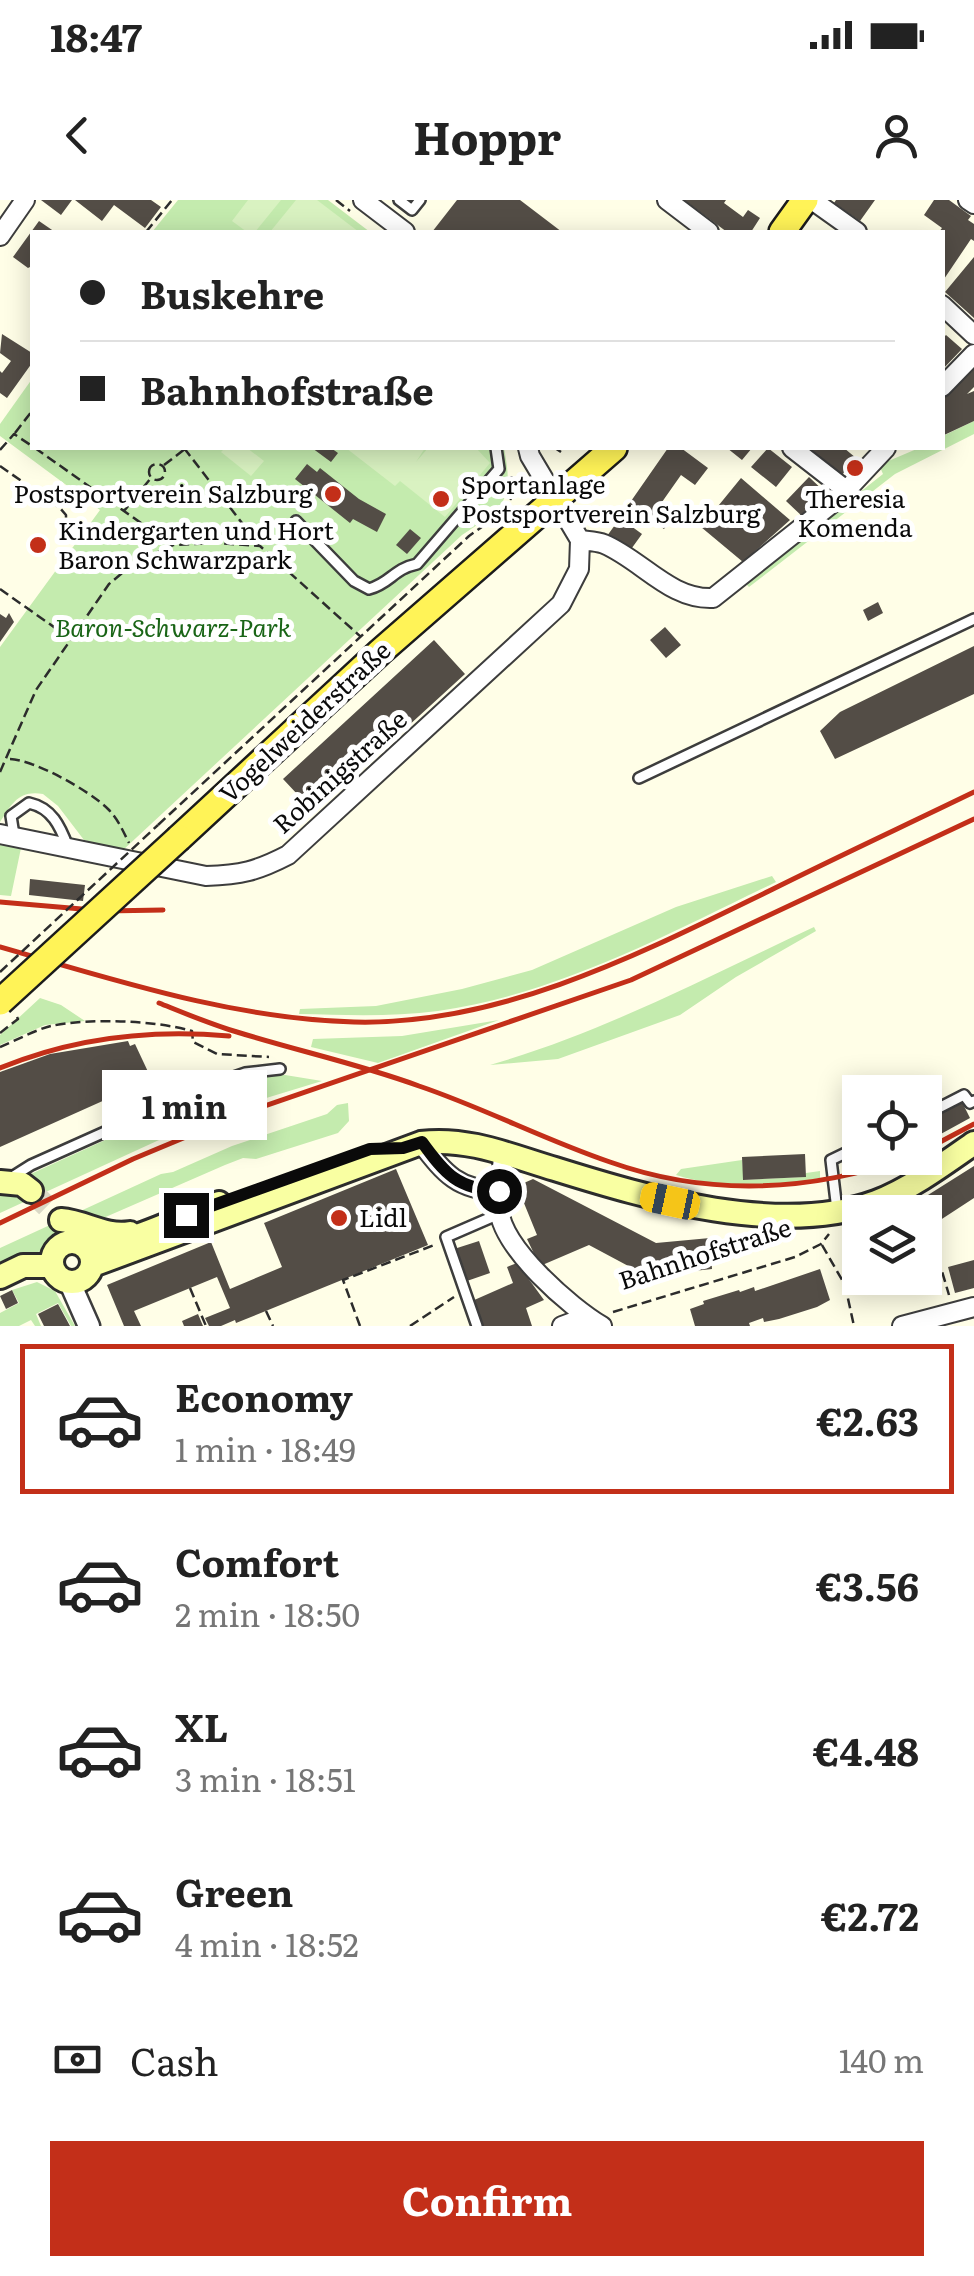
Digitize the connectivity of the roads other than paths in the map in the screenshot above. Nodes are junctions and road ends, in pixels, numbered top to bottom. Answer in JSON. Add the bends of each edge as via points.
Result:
{"nodes":[{"id":1,"x":25,"y":200,"type":"edge"},
{"id":2,"x":363,"y":200,"type":"edge"},
{"id":3,"x":399,"y":200,"type":"edge"},
{"id":4,"x":420,"y":200,"type":"edge"},
{"id":5,"x":667,"y":200,"type":"edge"},
{"id":6,"x":809,"y":200,"type":"edge"},
{"id":7,"x":402,"y":230,"type":"edge"},
{"id":8,"x":706,"y":230,"type":"edge"},
{"id":9,"x":784,"y":230,"type":"edge"},
{"id":10,"x":854,"y":230,"type":"edge"},
{"id":11,"x":0,"y":236,"type":"edge"},
{"id":12,"x":945,"y":308,"type":"edge"},
{"id":13,"x":974,"y":335,"type":"edge"},
{"id":14,"x":974,"y":354,"type":"edge"},
{"id":15,"x":945,"y":385,"type":"edge"},
{"id":16,"x":496,"y":450,"type":"edge"},
{"id":17,"x":528,"y":450,"type":"edge"},
{"id":18,"x":612,"y":450,"type":"edge"},
{"id":19,"x":795,"y":450,"type":"edge"},
{"id":20,"x":880,"y":450,"type":"edge"},
{"id":21,"x":846,"y":490,"type":"junction"},
{"id":22,"x":557,"y":500,"type":"junction"},
{"id":23,"x":296,"y":521,"type":"dead end"},
{"id":24,"x":580,"y":540,"type":"junction"},
{"id":25,"x":974,"y":619,"type":"edge"},
{"id":26,"x":639,"y":778,"type":"dead end"},
{"id":27,"x":7,"y":836,"type":"edge"},
{"id":28,"x":68,"y":849,"type":"junction"},
{"id":29,"x":9,"y":1011,"type":"edge"},
{"id":30,"x":280,"y":1069,"type":"road end"},
{"id":31,"x":974,"y":1100,"type":"edge"},
{"id":32,"x":942,"y":1105,"type":"edge"},
{"id":33,"x":974,"y":1144,"type":"edge"},
{"id":34,"x":412,"y":1145,"type":"junction"},
{"id":35,"x":502,"y":1153,"type":"junction"},
{"id":36,"x":842,"y":1155,"type":"edge"},
{"id":37,"x":30,"y":1181,"type":"joint"},
{"id":38,"x":0,"y":1182,"type":"edge"},
{"id":39,"x":499,"y":1191,"type":"junction"},
{"id":40,"x":498,"y":1214,"type":"junction"},
{"id":41,"x":835,"y":1220,"type":"junction"},
{"id":42,"x":142,"y":1232,"type":"junction"},
{"id":43,"x":84,"y":1251,"type":"junction"},
{"id":44,"x":52,"y":1266,"type":"junction"},
{"id":45,"x":0,"y":1277,"type":"edge"},
{"id":46,"x":70,"y":1283,"type":"junction"},
{"id":47,"x":968,"y":1301,"type":"edge"},
{"id":48,"x":594,"y":1321,"type":"edge"},
{"id":49,"x":90,"y":1326,"type":"edge"},
{"id":50,"x":477,"y":1326,"type":"edge"},
{"id":51,"x":562,"y":1326,"type":"edge"},
{"id":52,"x":902,"y":1326,"type":"edge"}],
"edges":[{"from":1,"to":11,"type":"street"},
{"from":2,"to":7,"type":"street"},
{"from":3,"to":4,"type":"lane","via":[[412,210]]},
{"from":5,"to":8,"type":"street"},
{"from":6,"to":9,"type":"main road"},
{"from":6,"to":10,"type":"street"},
{"from":12,"to":13,"type":"street"},
{"from":14,"to":15,"type":"street"},
{"from":16,"to":23,"type":"lane","via":[[499,469],[416,564],[400,568],[382,586],[354,582]]},
{"from":17,"to":22,"type":"street"},
{"from":18,"to":22,"type":"main road","name":"Vogelweiderstraße"},
{"from":19,"to":21,"type":"street"},
{"from":20,"to":21,"type":"street"},
{"from":21,"to":24,"type":"street","via":[[713,598],[681,592],[602,543]]},
{"from":22,"to":24,"type":"street"},
{"from":22,"to":29,"type":"main road","name":"Vogelweiderstraße","bridge":true,"via":[[168,831]]},
{"from":24,"to":28,"type":"street","name":"Robinigstraße","via":[[578,569],[561,604],[288,855],[258,871],[206,876]]},
{"from":25,"to":26,"type":"lane"},
{"from":27,"to":28,"type":"street","name":"Robinigstraße"},
{"from":27,"to":28,"type":"lane","via":[[22,806],[38,805],[54,817]]},
{"from":30,"to":37,"type":"lane","via":[[210,1085]]},
{"from":31,"to":32,"type":"lane","via":[[964,1094]]},
{"from":33,"to":41,"type":"main road","name":"Bahnhofstraße"},
{"from":34,"to":35,"type":"main road","name":"Bahnhofstraße","via":[[466,1143]]},
{"from":34,"to":39,"type":"street","via":[[472,1190]]},
{"from":34,"to":42,"type":"main road","name":"Bahnhofstraße","via":[[370,1149]]},
{"from":34,"to":43,"type":"main road","name":"Bahnhofstraße","via":[[161,1242]]},
{"from":35,"to":39,"type":"street"},
{"from":35,"to":41,"type":"main road","name":"Bahnhofstraße","via":[[696,1207]]},
{"from":36,"to":41,"type":"lane","via":[[831,1160]]},
{"from":37,"to":38,"type":"main road"},
{"from":39,"to":40,"type":"street"},
{"from":40,"to":48,"type":"street","via":[[560,1298]]},
{"from":40,"to":50,"type":"lane","via":[[446,1238]]},
{"from":42,"to":43,"type":"main road","name":"Bahnhofstraße"},
{"from":42,"to":43,"type":"main road","via":[[116,1235],[61,1220]]},
{"from":43,"to":44,"type":"main road","name":"Bahnhofstraße","via":[[57,1248]]},
{"from":43,"to":46,"type":"main road","name":"Bahnhofstraße","via":[[88,1276]]},
{"from":44,"to":45,"type":"main road","via":[[24,1266]]},
{"from":44,"to":46,"type":"main road"},
{"from":46,"to":49,"type":"street"},
{"from":47,"to":52,"type":"street"},
{"from":48,"to":51,"type":"street"}]}
